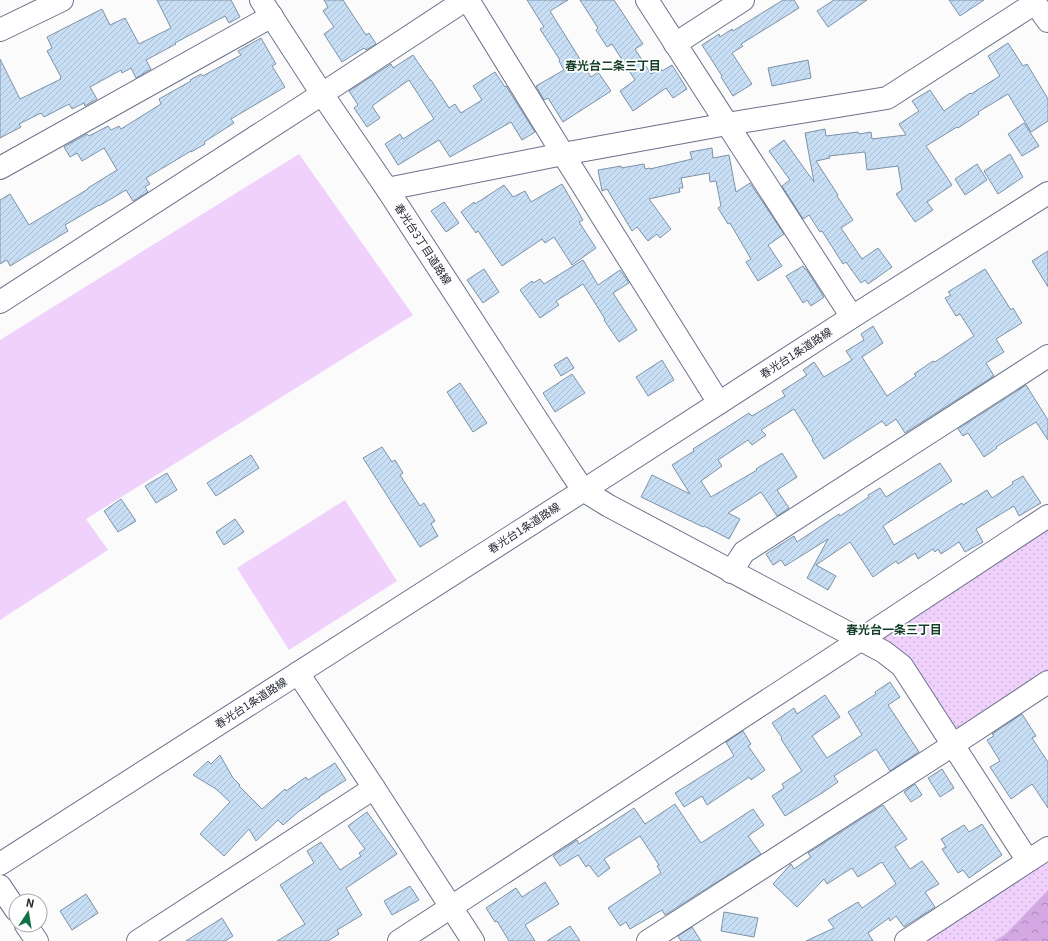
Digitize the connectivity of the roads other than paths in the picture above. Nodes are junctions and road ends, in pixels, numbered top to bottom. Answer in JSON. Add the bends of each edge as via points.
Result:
{"nodes":[{"id":1,"x":62,"y":0,"type":"edge"},
{"id":2,"x":465,"y":0,"type":"edge"},
{"id":3,"x":468,"y":0,"type":"edge"},
{"id":4,"x":647,"y":0,"type":"edge"},
{"id":5,"x":743,"y":0,"type":"edge"},
{"id":6,"x":1034,"y":1,"type":"edge"},
{"id":7,"x":267,"y":8,"type":"edge"},
{"id":8,"x":1048,"y":21,"type":"edge"},
{"id":9,"x":0,"y":30,"type":"edge"},
{"id":10,"x":675,"y":44,"type":"junction"},
{"id":11,"x":322,"y":94,"type":"junction"},
{"id":12,"x":727,"y":124,"type":"junction"},
{"id":13,"x":563,"y":154,"type":"junction"},
{"id":14,"x":0,"y":168,"type":"edge"},
{"id":15,"x":387,"y":189,"type":"junction"},
{"id":16,"x":1048,"y":193,"type":"edge"},
{"id":17,"x":0,"y":302,"type":"edge"},
{"id":18,"x":852,"y":316,"type":"junction"},
{"id":19,"x":1048,"y":356,"type":"edge"},
{"id":20,"x":719,"y":403,"type":"junction"},
{"id":21,"x":583,"y":490,"type":"junction"},
{"id":22,"x":1048,"y":516,"type":"edge"},
{"id":23,"x":731,"y":572,"type":"junction"},
{"id":24,"x":860,"y":640,"type":"junction"},
{"id":25,"x":298,"y":673,"type":"junction"},
{"id":26,"x":1048,"y":682,"type":"edge"},
{"id":27,"x":953,"y":744,"type":"junction"},
{"id":28,"x":374,"y":788,"type":"junction"},
{"id":29,"x":1048,"y":848,"type":"edge"},
{"id":30,"x":1028,"y":861,"type":"junction"},
{"id":31,"x":0,"y":864,"type":"edge"},
{"id":32,"x":0,"y":886,"type":"edge"},
{"id":33,"x":8,"y":898,"type":"edge"},
{"id":34,"x":451,"y":907,"type":"junction"},
{"id":35,"x":138,"y":941,"type":"edge"},
{"id":36,"x":399,"y":941,"type":"edge"},
{"id":37,"x":473,"y":941,"type":"edge"},
{"id":38,"x":648,"y":941,"type":"edge"},
{"id":39,"x":906,"y":941,"type":"edge"}],
"edges":[{"from":1,"to":9,"type":"street"},
{"from":2,"to":11,"type":"street"},
{"from":3,"to":13,"type":"street"},
{"from":4,"to":10,"type":"street"},
{"from":5,"to":10,"type":"street"},
{"from":6,"to":8,"type":"street"},
{"from":6,"to":12,"type":"street","via":[[887,98]]},
{"from":7,"to":11,"type":"street","name":"春光台3丁目道路線"},
{"from":7,"to":14,"type":"street"},
{"from":10,"to":12,"type":"street"},
{"from":11,"to":15,"type":"street","name":"春光台3丁目道路線"},
{"from":11,"to":17,"type":"street"},
{"from":12,"to":13,"type":"street"},
{"from":12,"to":18,"type":"street"},
{"from":13,"to":15,"type":"street"},
{"from":13,"to":20,"type":"street"},
{"from":15,"to":21,"type":"street","name":"春光台3丁目道路線"},
{"from":16,"to":18,"type":"street","name":"春光台1条道路線"},
{"from":18,"to":20,"type":"street","name":"春光台1条道路線"},
{"from":19,"to":23,"type":"street","via":[[744,552]]},
{"from":20,"to":21,"type":"street","name":"春光台1条道路線"},
{"from":21,"to":23,"type":"street"},
{"from":21,"to":25,"type":"street","name":"春光台1条道路線"},
{"from":22,"to":24,"type":"street"},
{"from":23,"to":24,"type":"street"},
{"from":24,"to":27,"type":"street","via":[[884,652],[902,666]]},
{"from":24,"to":34,"type":"street"},
{"from":25,"to":28,"type":"street"},
{"from":25,"to":31,"type":"street","name":"春光台1条道路線"},
{"from":26,"to":27,"type":"street"},
{"from":27,"to":30,"type":"street"},
{"from":27,"to":38,"type":"street"},
{"from":28,"to":34,"type":"street"},
{"from":28,"to":35,"type":"street"},
{"from":29,"to":30,"type":"street"},
{"from":30,"to":39,"type":"street"},
{"from":32,"to":33,"type":"street"},
{"from":34,"to":36,"type":"street"},
{"from":34,"to":37,"type":"street"}]}
